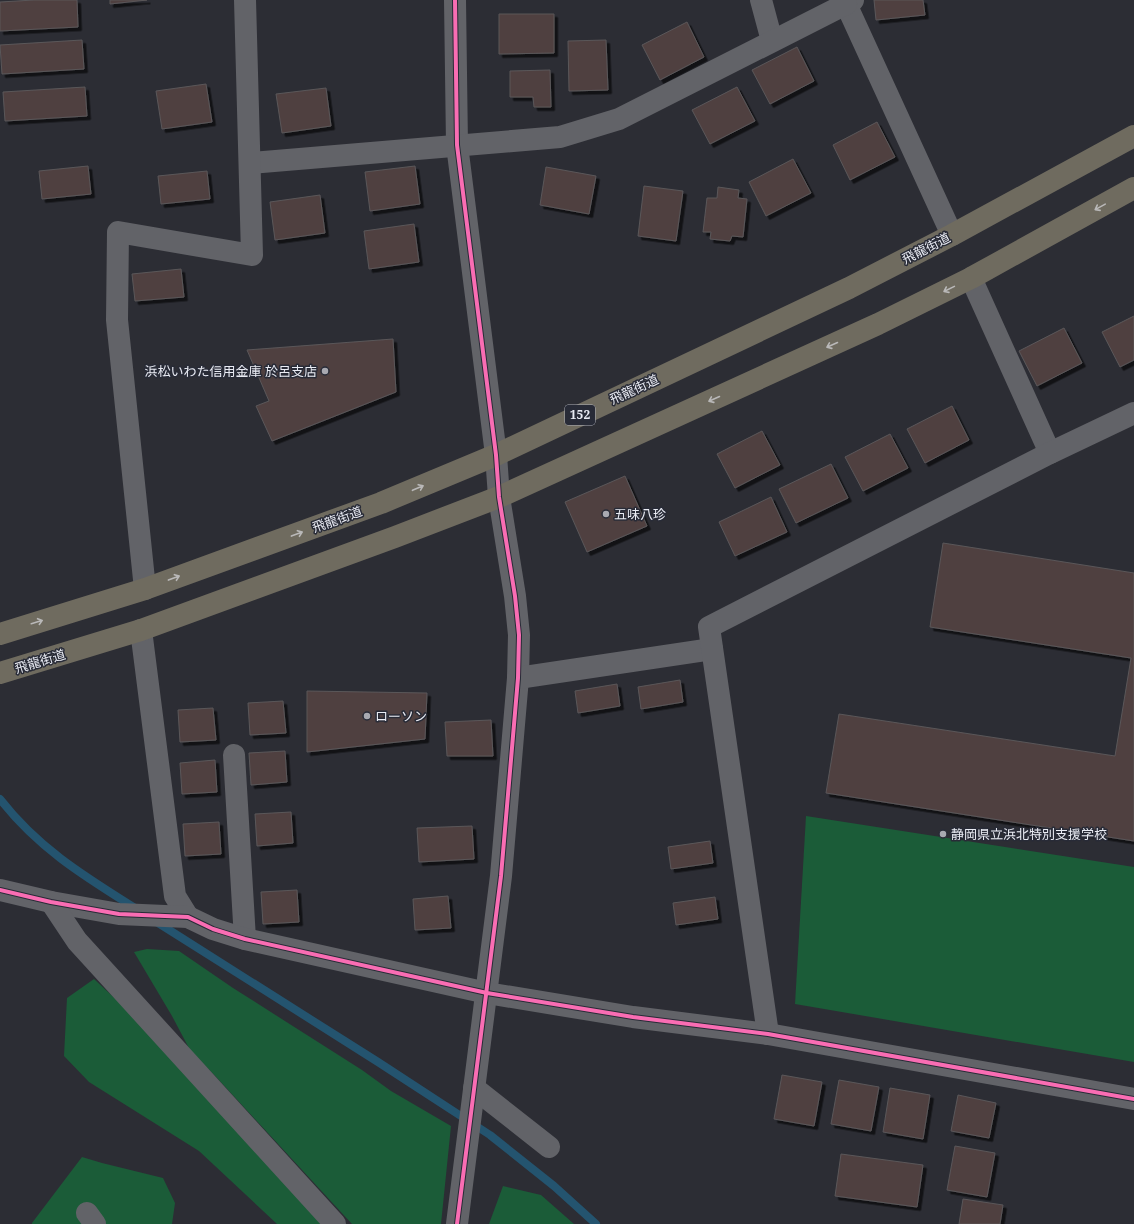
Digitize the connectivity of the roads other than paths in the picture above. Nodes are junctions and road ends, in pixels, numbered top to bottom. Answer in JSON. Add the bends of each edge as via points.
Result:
{"nodes":[{"id":1,"x":245,"y":0,"type":"edge"},
{"id":2,"x":455,"y":0,"type":"edge"},
{"id":3,"x":761,"y":0,"type":"edge"},
{"id":4,"x":849,"y":2,"type":"edge"},
{"id":5,"x":772,"y":41,"type":"junction"},
{"id":6,"x":1134,"y":136,"type":"edge"},
{"id":7,"x":457,"y":145,"type":"junction"},
{"id":8,"x":250,"y":163,"type":"junction"},
{"id":9,"x":1134,"y":188,"type":"edge"},
{"id":10,"x":952,"y":235,"type":"junction"},
{"id":11,"x":971,"y":278,"type":"junction"},
{"id":12,"x":1134,"y":413,"type":"edge"},
{"id":13,"x":1050,"y":453,"type":"junction"},
{"id":14,"x":496,"y":455,"type":"junction"},
{"id":15,"x":499,"y":497,"type":"junction"},
{"id":16,"x":145,"y":588,"type":"junction"},
{"id":17,"x":141,"y":630,"type":"junction"},
{"id":18,"x":0,"y":634,"type":"edge"},
{"id":19,"x":712,"y":650,"type":"junction"},
{"id":20,"x":0,"y":673,"type":"edge"},
{"id":21,"x":518,"y":678,"type":"junction"},
{"id":22,"x":234,"y":755,"type":"dead end"},
{"id":23,"x":0,"y":890,"type":"edge"},
{"id":24,"x":51,"y":902,"type":"junction"},
{"id":25,"x":182,"y":917,"type":"junction"},
{"id":26,"x":246,"y":939,"type":"junction"},
{"id":27,"x":487,"y":993,"type":"junction"},
{"id":28,"x":768,"y":1034,"type":"junction"},
{"id":29,"x":473,"y":1098,"type":"junction"},
{"id":30,"x":1134,"y":1099,"type":"edge"},
{"id":31,"x":549,"y":1147,"type":"dead end"},
{"id":32,"x":335,"y":1224,"type":"edge"},
{"id":33,"x":457,"y":1224,"type":"edge"}],
"edges":[{"from":1,"to":8,"type":"street"},
{"from":2,"to":7,"type":"street"},
{"from":3,"to":5,"type":"street"},
{"from":4,"to":5,"type":"street"},
{"from":4,"to":10,"type":"street"},
{"from":5,"to":7,"type":"street","via":[[619,119],[560,137]]},
{"from":6,"to":10,"type":"highway","name":"飛龍街道","number":"152"},
{"from":7,"to":8,"type":"street"},
{"from":7,"to":14,"type":"street"},
{"from":8,"to":16,"type":"street","via":[[252,255],[118,232],[117,320]]},
{"from":9,"to":11,"type":"highway","name":"飛龍街道","one_way":true},
{"from":10,"to":14,"type":"highway","name":"飛龍街道","number":"152","via":[[849,288]]},
{"from":11,"to":13,"type":"street"},
{"from":11,"to":15,"type":"highway","name":"飛龍街道","one_way":true,"via":[[878,324]]},
{"from":12,"to":13,"type":"street"},
{"from":13,"to":19,"type":"street","via":[[709,627]]},
{"from":14,"to":15,"type":"street"},
{"from":16,"to":14,"type":"highway","name":"飛龍街道","number":"152","one_way":true,"via":[[381,503]]},
{"from":15,"to":17,"type":"highway","name":"飛龍街道"},
{"from":15,"to":21,"type":"street","via":[[515,596],[519,635]]},
{"from":18,"to":16,"type":"highway","name":"飛龍街道","number":"152","one_way":true},
{"from":17,"to":20,"type":"highway","name":"飛龍街道"},
{"from":17,"to":25,"type":"street","via":[[175,896]]},
{"from":19,"to":21,"type":"street"},
{"from":19,"to":28,"type":"street"},
{"from":21,"to":27,"type":"street","via":[[502,868]]},
{"from":22,"to":26,"type":"street"},
{"from":23,"to":24,"type":"street"},
{"from":24,"to":25,"type":"street","via":[[119,914]]},
{"from":24,"to":32,"type":"street","via":[[77,941]]},
{"from":25,"to":26,"type":"street"},
{"from":26,"to":27,"type":"street"},
{"from":27,"to":28,"type":"street","via":[[633,1017]]},
{"from":27,"to":29,"type":"street"},
{"from":28,"to":30,"type":"street"},
{"from":29,"to":31,"type":"street"},
{"from":29,"to":33,"type":"street"}]}
